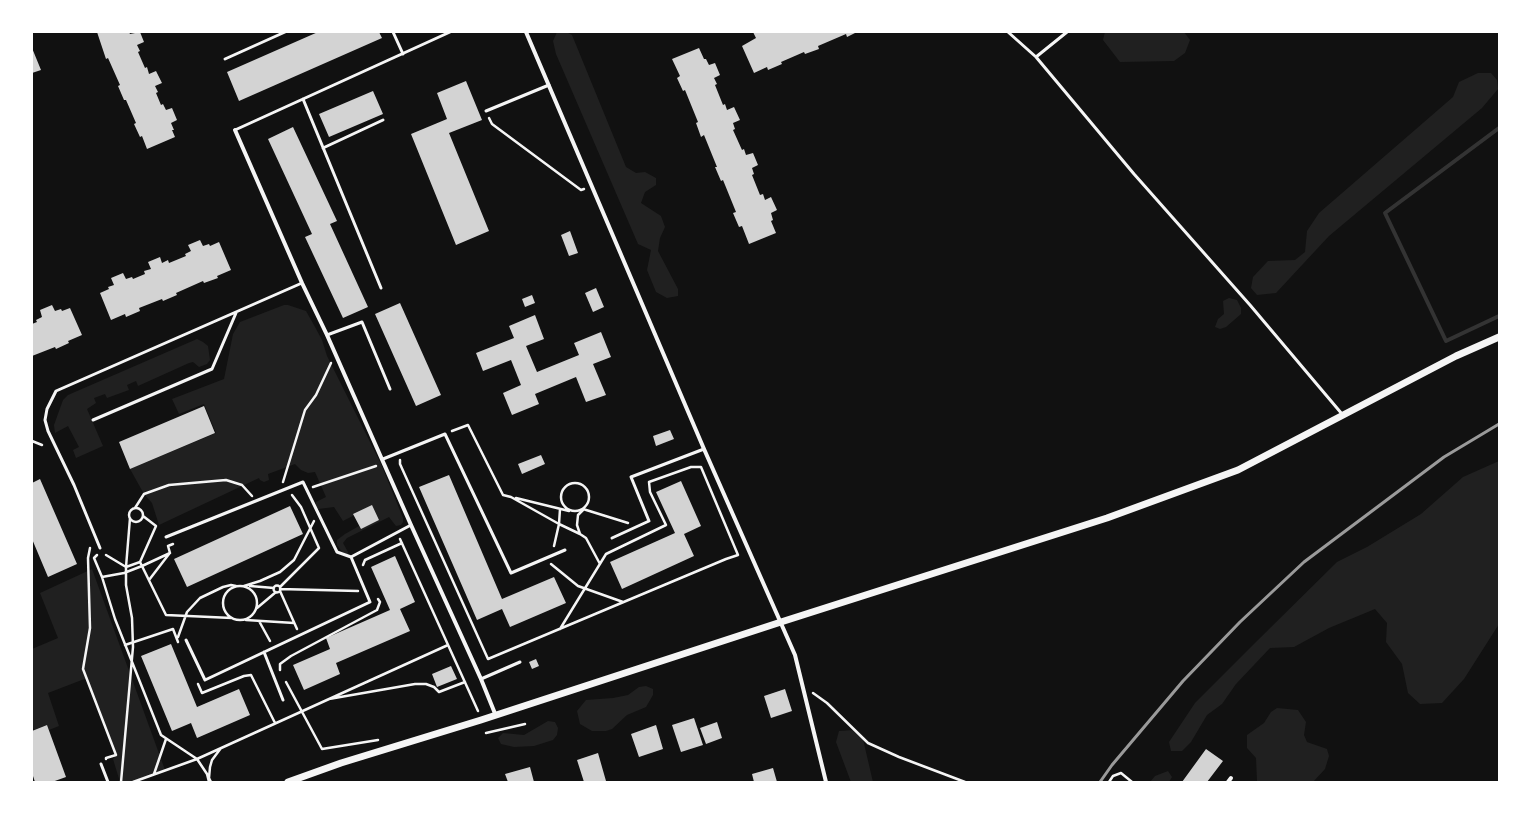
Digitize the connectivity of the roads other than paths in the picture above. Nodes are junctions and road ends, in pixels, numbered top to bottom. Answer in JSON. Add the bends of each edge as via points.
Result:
{"nodes":[{"id":1,"x":285,"y":32,"type":"edge"},
{"id":2,"x":393,"y":32,"type":"edge"},
{"id":3,"x":450,"y":32,"type":"edge"},
{"id":4,"x":526,"y":32,"type":"edge"},
{"id":5,"x":1008,"y":32,"type":"edge"},
{"id":6,"x":1067,"y":32,"type":"edge"},
{"id":7,"x":402,"y":54,"type":"junction"},
{"id":8,"x":1036,"y":57,"type":"junction"},
{"id":9,"x":225,"y":59,"type":"dead end"},
{"id":10,"x":549,"y":85,"type":"junction"},
{"id":11,"x":303,"y":99,"type":"junction"},
{"id":12,"x":486,"y":111,"type":"road end"},
{"id":13,"x":383,"y":120,"type":"dead end"},
{"id":14,"x":235,"y":130,"type":"joint"},
{"id":15,"x":323,"y":148,"type":"junction"},
{"id":16,"x":302,"y":283,"type":"junction"},
{"id":17,"x":381,"y":288,"type":"dead end"},
{"id":18,"x":236,"y":312,"type":"junction"},
{"id":19,"x":327,"y":335,"type":"junction"},
{"id":20,"x":1499,"y":337,"type":"edge"},
{"id":21,"x":390,"y":389,"type":"dead end"},
{"id":22,"x":1343,"y":415,"type":"junction"},
{"id":23,"x":93,"y":420,"type":"dead end"},
{"id":24,"x":704,"y":449,"type":"junction"},
{"id":25,"x":384,"y":461,"type":"junction"},
{"id":26,"x":411,"y":525,"type":"junction"},
{"id":27,"x":166,"y":538,"type":"road end"},
{"id":28,"x":612,"y":538,"type":"dead end"},
{"id":29,"x":100,"y":548,"type":"dead end"},
{"id":30,"x":565,"y":550,"type":"dead end"},
{"id":31,"x":351,"y":557,"type":"junction"},
{"id":32,"x":781,"y":622,"type":"junction"},
{"id":33,"x":186,"y":640,"type":"dead end"},
{"id":34,"x":264,"y":652,"type":"junction"},
{"id":35,"x":520,"y":662,"type":"dead end"},
{"id":36,"x":481,"y":679,"type":"junction"},
{"id":37,"x":283,"y":700,"type":"dead end"},
{"id":38,"x":496,"y":716,"type":"junction"},
{"id":39,"x":101,"y":764,"type":"dead end"},
{"id":40,"x":108,"y":782,"type":"edge"},
{"id":41,"x":288,"y":782,"type":"edge"},
{"id":42,"x":826,"y":782,"type":"edge"}],
"edges":[{"from":1,"to":9,"type":"lane"},
{"from":2,"to":7,"type":"lane"},
{"from":3,"to":7,"type":"lane"},
{"from":4,"to":10,"type":"street"},
{"from":5,"to":8,"type":"lane"},
{"from":6,"to":8,"type":"lane"},
{"from":7,"to":11,"type":"lane"},
{"from":8,"to":22,"type":"lane"},
{"from":10,"to":12,"type":"lane"},
{"from":10,"to":24,"type":"street"},
{"from":11,"to":14,"type":"lane"},
{"from":11,"to":15,"type":"lane"},
{"from":13,"to":15,"type":"lane"},
{"from":14,"to":16,"type":"street"},
{"from":15,"to":17,"type":"lane"},
{"from":16,"to":18,"type":"lane"},
{"from":16,"to":19,"type":"street"},
{"from":18,"to":23,"type":"lane","via":[[212,369]]},
{"from":18,"to":29,"type":"lane","via":[[56,391],[47,410],[46,426]]},
{"from":19,"to":21,"type":"lane","via":[[362,322]]},
{"from":19,"to":25,"type":"street"},
{"from":20,"to":22,"type":"street","via":[[1456,356]]},
{"from":22,"to":32,"type":"street","via":[[1238,470],[1107,518]]},
{"from":24,"to":28,"type":"lane","via":[[631,476],[649,521]]},
{"from":24,"to":32,"type":"street"},
{"from":25,"to":26,"type":"street"},
{"from":25,"to":30,"type":"lane","via":[[445,434],[511,573]]},
{"from":26,"to":31,"type":"lane"},
{"from":26,"to":36,"type":"street"},
{"from":27,"to":31,"type":"lane","via":[[303,482],[337,552]]},
{"from":31,"to":34,"type":"lane","via":[[370,602]]},
{"from":32,"to":38,"type":"street"},
{"from":32,"to":42,"type":"street","via":[[795,655]]},
{"from":33,"to":34,"type":"lane","via":[[205,680]]},
{"from":34,"to":37,"type":"lane"},
{"from":35,"to":36,"type":"lane"},
{"from":36,"to":38,"type":"street"},
{"from":38,"to":41,"type":"street","via":[[341,763]]},
{"from":39,"to":40,"type":"lane"}]}
